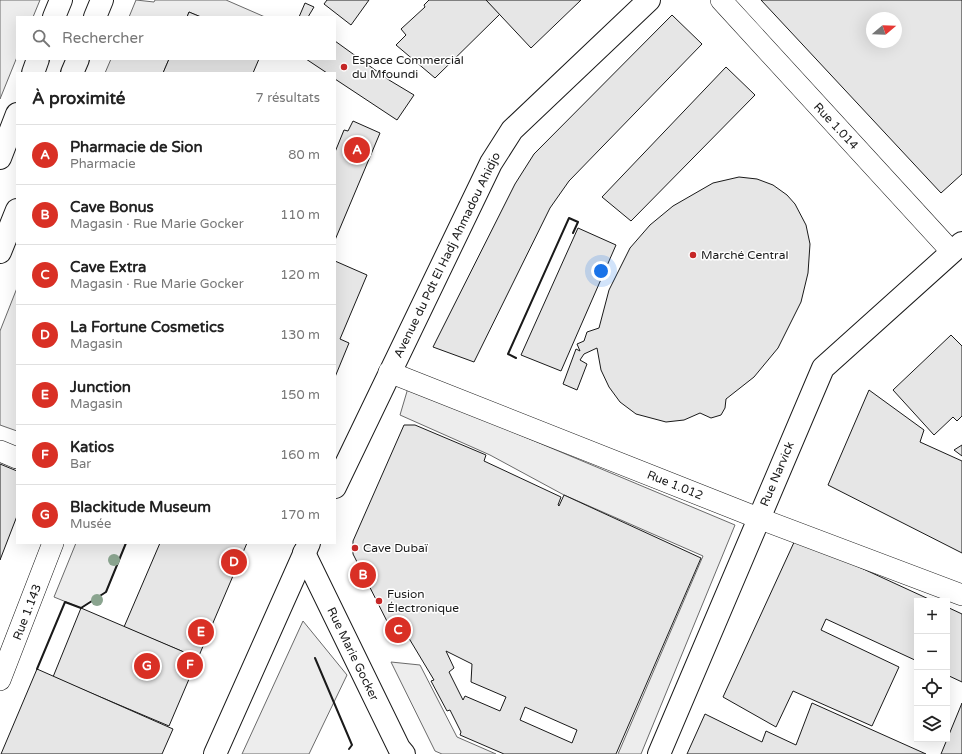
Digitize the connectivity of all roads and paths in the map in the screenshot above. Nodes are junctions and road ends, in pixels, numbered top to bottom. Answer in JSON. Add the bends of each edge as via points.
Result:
{"nodes":[{"id":1,"x":61,"y":0,"type":"edge"},
{"id":2,"x":102,"y":0,"type":"edge"},
{"id":3,"x":649,"y":0,"type":"edge"},
{"id":4,"x":721,"y":0,"type":"edge"},
{"id":5,"x":54,"y":16,"type":"edge"},
{"id":6,"x":95,"y":16,"type":"edge"},
{"id":7,"x":38,"y":60,"type":"edge"},
{"id":8,"x":78,"y":60,"type":"edge"},
{"id":9,"x":33,"y":72,"type":"edge"},
{"id":10,"x":72,"y":72,"type":"edge"},
{"id":11,"x":16,"y":117,"type":"edge"},
{"id":12,"x":0,"y":158,"type":"edge"},
{"id":13,"x":16,"y":212,"type":"edge"},
{"id":14,"x":957,"y":247,"type":"edge"},
{"id":15,"x":0,"y":252,"type":"edge"},
{"id":16,"x":389,"y":372,"type":"junction"},
{"id":17,"x":0,"y":450,"type":"edge"},
{"id":18,"x":16,"y":458,"type":"edge"},
{"id":19,"x":336,"y":485,"type":"edge"},
{"id":20,"x":758,"y":518,"type":"junction"},
{"id":21,"x":53,"y":544,"type":"edge"},
{"id":22,"x":307,"y":548,"type":"edge"},
{"id":23,"x":962,"y":595,"type":"edge"},
{"id":24,"x":0,"y":680,"type":"edge"},
{"id":25,"x":215,"y":754,"type":"edge"},
{"id":26,"x":404,"y":754,"type":"edge"},
{"id":27,"x":659,"y":754,"type":"edge"}],
"edges":[{"from":1,"to":5,"type":"main road"},
{"from":2,"to":6,"type":"main road"},
{"from":3,"to":16,"type":"main road","name":"Avenue du Pdt El Hadj Ahmadou Ahidjo","via":[[512,130],[491,163]]},
{"from":4,"to":14,"type":"street","name":"Rue 1.014"},
{"from":7,"to":9,"type":"main road"},
{"from":8,"to":10,"type":"main road"},
{"from":11,"to":12,"type":"main road"},
{"from":13,"to":15,"type":"main road"},
{"from":14,"to":20,"type":"main road","name":"Rue Narvick","via":[[823,368]]},
{"from":16,"to":19,"type":"main road","name":"Avenue du Pdt El Hadj Ahmadou Ahidjo"},
{"from":16,"to":20,"type":"street","name":"Rue 1.012"},
{"from":17,"to":18,"type":"street"},
{"from":20,"to":23,"type":"street","name":"Rue 1.012"},
{"from":20,"to":27,"type":"main road","name":"Rue Narvick"},
{"from":21,"to":24,"type":"street","name":"Rue 1.143"},
{"from":22,"to":25,"type":"main road"},
{"from":22,"to":26,"type":"main road","name":"Rue Marie Gocker"}]}
